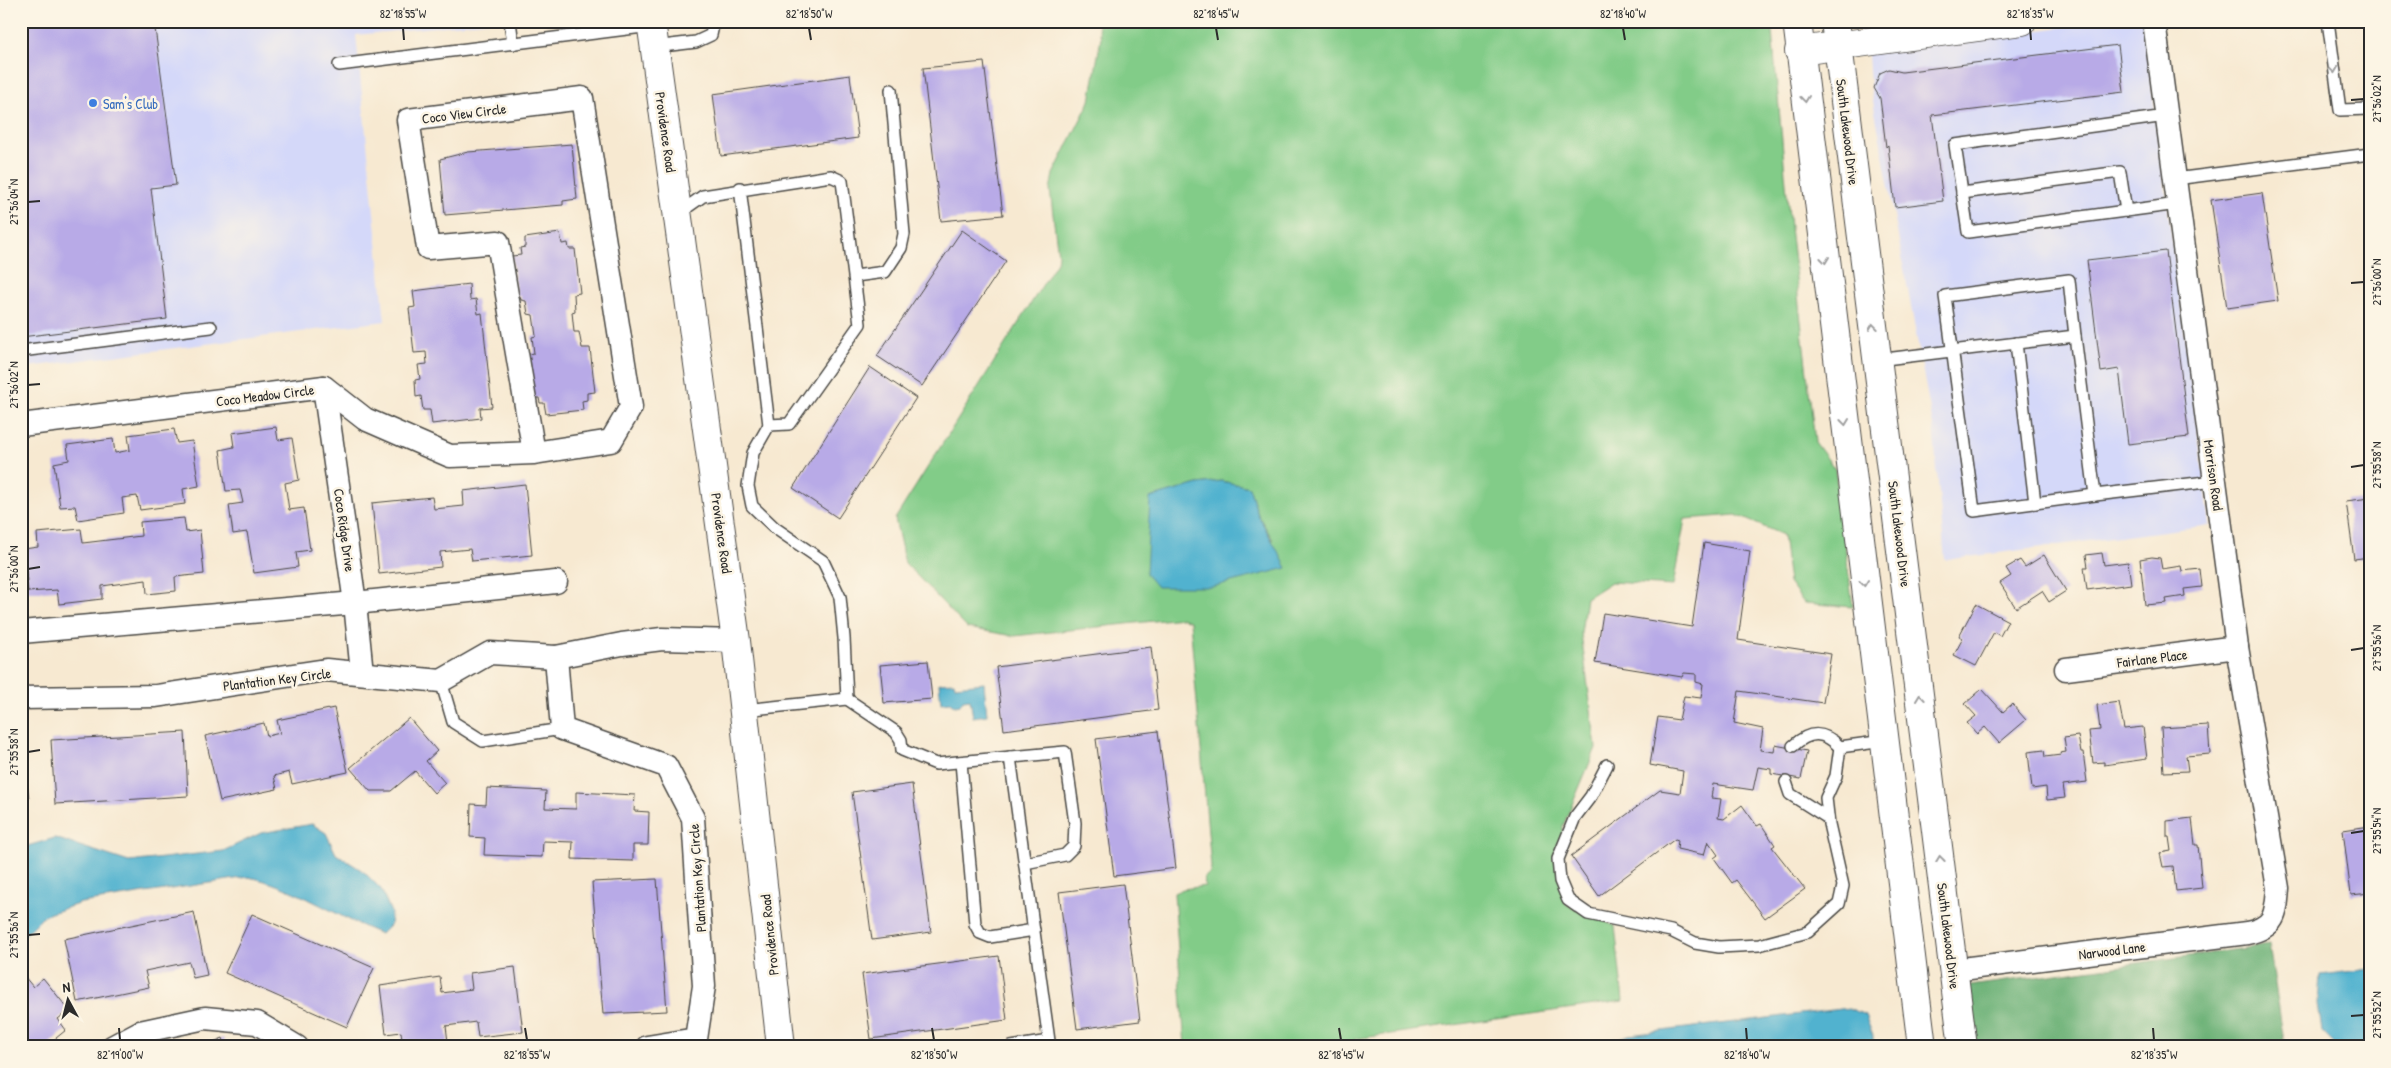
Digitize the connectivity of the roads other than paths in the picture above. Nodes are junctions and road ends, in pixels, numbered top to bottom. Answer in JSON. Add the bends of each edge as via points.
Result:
{"nodes":[{"id":1,"x":510,"y":21,"type":"edge"},
{"id":2,"x":714,"y":21,"type":"edge"},
{"id":3,"x":1797,"y":21,"type":"edge"},
{"id":4,"x":2154,"y":21,"type":"edge"},
{"id":5,"x":2328,"y":21,"type":"edge"},
{"id":6,"x":2010,"y":22,"type":"edge"},
{"id":7,"x":652,"y":32,"type":"edge"},
{"id":8,"x":1836,"y":34,"type":"edge"},
{"id":9,"x":513,"y":44,"type":"junction"},
{"id":10,"x":1799,"y":51,"type":"junction"},
{"id":11,"x":339,"y":66,"type":"dead end"},
{"id":12,"x":891,"y":90,"type":"dead end"},
{"id":13,"x":2370,"y":109,"type":"edge"},
{"id":14,"x":2166,"y":116,"type":"junction"},
{"id":15,"x":2370,"y":154,"type":"edge"},
{"id":16,"x":2175,"y":180,"type":"junction"},
{"id":17,"x":740,"y":188,"type":"junction"},
{"id":18,"x":1962,"y":193,"type":"junction"},
{"id":19,"x":2178,"y":204,"type":"junction"},
{"id":20,"x":2126,"y":211,"type":"junction"},
{"id":21,"x":677,"y":214,"type":"junction"},
{"id":22,"x":855,"y":276,"type":"junction"},
{"id":23,"x":210,"y":327,"type":"dead end"},
{"id":24,"x":2075,"y":336,"type":"junction"},
{"id":25,"x":2016,"y":343,"type":"junction"},
{"id":26,"x":21,"y":351,"type":"edge"},
{"id":27,"x":1952,"y":351,"type":"junction"},
{"id":28,"x":1877,"y":360,"type":"junction"},
{"id":29,"x":324,"y":387,"type":"junction"},
{"id":30,"x":21,"y":425,"type":"edge"},
{"id":31,"x":769,"y":425,"type":"junction"},
{"id":32,"x":612,"y":441,"type":"joint"},
{"id":33,"x":534,"y":453,"type":"junction"},
{"id":34,"x":2215,"y":481,"type":"junction"},
{"id":35,"x":2095,"y":495,"type":"junction"},
{"id":36,"x":2035,"y":503,"type":"junction"},
{"id":37,"x":556,"y":582,"type":"dead end"},
{"id":38,"x":355,"y":603,"type":"junction"},
{"id":39,"x":21,"y":632,"type":"edge"},
{"id":40,"x":736,"y":641,"type":"junction"},
{"id":41,"x":2237,"y":647,"type":"junction"},
{"id":42,"x":556,"y":657,"type":"junction"},
{"id":43,"x":2066,"y":669,"type":"dead end"},
{"id":44,"x":362,"y":673,"type":"junction"},
{"id":45,"x":441,"y":681,"type":"junction"},
{"id":46,"x":21,"y":698,"type":"edge"},
{"id":47,"x":847,"y":699,"type":"junction"},
{"id":48,"x":744,"y":710,"type":"junction"},
{"id":49,"x":562,"y":729,"type":"junction"},
{"id":50,"x":1884,"y":741,"type":"junction"},
{"id":51,"x":1793,"y":746,"type":"dead end"},
{"id":52,"x":1840,"y":747,"type":"junction"},
{"id":53,"x":1010,"y":757,"type":"junction"},
{"id":54,"x":961,"y":762,"type":"junction"},
{"id":55,"x":1607,"y":765,"type":"dead end"},
{"id":56,"x":1786,"y":782,"type":"dead end"},
{"id":57,"x":1828,"y":818,"type":"junction"},
{"id":58,"x":1025,"y":864,"type":"junction"},
{"id":59,"x":2268,"y":925,"type":"joint"},
{"id":60,"x":1034,"y":930,"type":"junction"},
{"id":61,"x":1954,"y":970,"type":"junction"},
{"id":62,"x":112,"y":1047,"type":"edge"},
{"id":63,"x":296,"y":1047,"type":"edge"},
{"id":64,"x":647,"y":1047,"type":"edge"},
{"id":65,"x":781,"y":1047,"type":"edge"},
{"id":66,"x":1011,"y":1047,"type":"edge"},
{"id":67,"x":1922,"y":1047,"type":"edge"},
{"id":68,"x":1963,"y":1047,"type":"edge"}],
"edges":[{"from":1,"to":9,"type":"lane"},
{"from":2,"to":7,"type":"lane","via":[[711,35],[696,42]]},
{"from":3,"to":10,"type":"main road"},
{"from":4,"to":14,"type":"street","name":"Morrison Road"},
{"from":5,"to":13,"type":"lane","one_way":true,"via":[[2340,110]]},
{"from":6,"to":8,"type":"main road"},
{"from":7,"to":9,"type":"lane"},
{"from":7,"to":21,"type":"main road","name":"Providence Road"},
{"from":8,"to":10,"type":"main road"},
{"from":28,"to":8,"type":"main road","name":"South Lakewood Drive","one_way":true},
{"from":9,"to":11,"type":"lane"},
{"from":10,"to":50,"type":"main road","one_way":true},
{"from":12,"to":22,"type":"lane","via":[[904,234],[901,248],[885,272]]},
{"from":14,"to":16,"type":"street","name":"Morrison Road"},
{"from":14,"to":18,"type":"lane","via":[[1955,145]]},
{"from":15,"to":16,"type":"lane"},
{"from":16,"to":19,"type":"street","name":"Morrison Road"},
{"from":17,"to":21,"type":"lane","via":[[703,196]]},
{"from":17,"to":22,"type":"lane","via":[[830,176],[842,182]]},
{"from":17,"to":31,"type":"lane"},
{"from":18,"to":20,"type":"lane","via":[[1968,232]]},
{"from":18,"to":20,"type":"lane","via":[[2120,172]]},
{"from":19,"to":20,"type":"lane"},
{"from":19,"to":34,"type":"street","name":"Morrison Road"},
{"from":21,"to":40,"type":"main road","name":"Providence Road"},
{"from":22,"to":31,"type":"lane","via":[[860,324],[789,424]]},
{"from":23,"to":26,"type":"lane"},
{"from":24,"to":25,"type":"lane"},
{"from":24,"to":27,"type":"lane","via":[[2068,280],[1945,296]]},
{"from":24,"to":35,"type":"lane"},
{"from":25,"to":27,"type":"lane"},
{"from":25,"to":36,"type":"lane"},
{"from":27,"to":28,"type":"lane"},
{"from":27,"to":36,"type":"lane","via":[[1974,511]]},
{"from":61,"to":28,"type":"main road","name":"South Lakewood Drive","one_way":true},
{"from":29,"to":30,"type":"street","name":"Coco Meadow Circle"},
{"from":29,"to":33,"type":"street","name":"Coco Meadow Circle","via":[[365,419],[450,456]]},
{"from":29,"to":38,"type":"street","name":"Coco Ridge Drive"},
{"from":31,"to":47,"type":"lane","via":[[753,453],[748,486],[752,506],[775,528],[823,561],[840,597]]},
{"from":32,"to":33,"type":"street","name":"Coco Meadow Circle"},
{"from":32,"to":33,"type":"street","name":"Coco View Circle","via":[[631,407],[582,98],[408,120],[428,248],[498,242]]},
{"from":34,"to":35,"type":"lane"},
{"from":34,"to":41,"type":"street","name":"Morrison Road"},
{"from":35,"to":36,"type":"lane"},
{"from":37,"to":38,"type":"street"},
{"from":38,"to":39,"type":"street"},
{"from":38,"to":44,"type":"street","name":"Coco Ridge Drive"},
{"from":40,"to":42,"type":"street","via":[[662,639]]},
{"from":40,"to":48,"type":"main road","name":"Providence Road"},
{"from":41,"to":43,"type":"street","name":"Fairlane Place"},
{"from":41,"to":59,"type":"street","name":"Morrison Road","via":[[2278,888],[2275,916]]},
{"from":42,"to":45,"type":"street","via":[[490,652]]},
{"from":42,"to":49,"type":"street"},
{"from":44,"to":45,"type":"street","name":"Plantation Key Circle"},
{"from":44,"to":46,"type":"street","name":"Plantation Key Circle","via":[[326,670],[156,696]]},
{"from":45,"to":49,"type":"lane","via":[[453,722],[483,741]]},
{"from":47,"to":48,"type":"lane"},
{"from":47,"to":54,"type":"lane","via":[[896,732],[902,750],[936,764]]},
{"from":48,"to":65,"type":"main road","name":"Providence Road"},
{"from":49,"to":64,"type":"street","name":"Plantation Key Circle","via":[[666,766],[693,818],[704,986],[696,1039]]},
{"from":50,"to":52,"type":"lane"},
{"from":50,"to":67,"type":"main road"},
{"from":51,"to":52,"type":"lane","via":[[1803,737],[1814,735],[1830,737]]},
{"from":52,"to":57,"type":"lane","via":[[1836,776],[1826,798]]},
{"from":53,"to":54,"type":"lane"},
{"from":53,"to":58,"type":"lane"},
{"from":53,"to":58,"type":"lane","via":[[1065,752],[1075,823],[1074,846],[1065,855]]},
{"from":54,"to":60,"type":"lane","via":[[975,924],[980,933],[990,937]]},
{"from":55,"to":57,"type":"lane","via":[[1591,796],[1575,817],[1558,859],[1560,880],[1568,900],[1588,914],[1671,931],[1695,942],[1719,947],[1759,945],[1808,932],[1839,904],[1843,886]]},
{"from":56,"to":57,"type":"lane","via":[[1790,794]]},
{"from":58,"to":60,"type":"lane"},
{"from":59,"to":61,"type":"street","name":"Narwood Lane","via":[[2247,933]]},
{"from":60,"to":66,"type":"lane","via":[[1049,1040]]},
{"from":61,"to":68,"type":"main road","name":"South Lakewood Drive"},
{"from":62,"to":63,"type":"street","via":[[140,1032],[205,1018],[257,1023]]}]}
